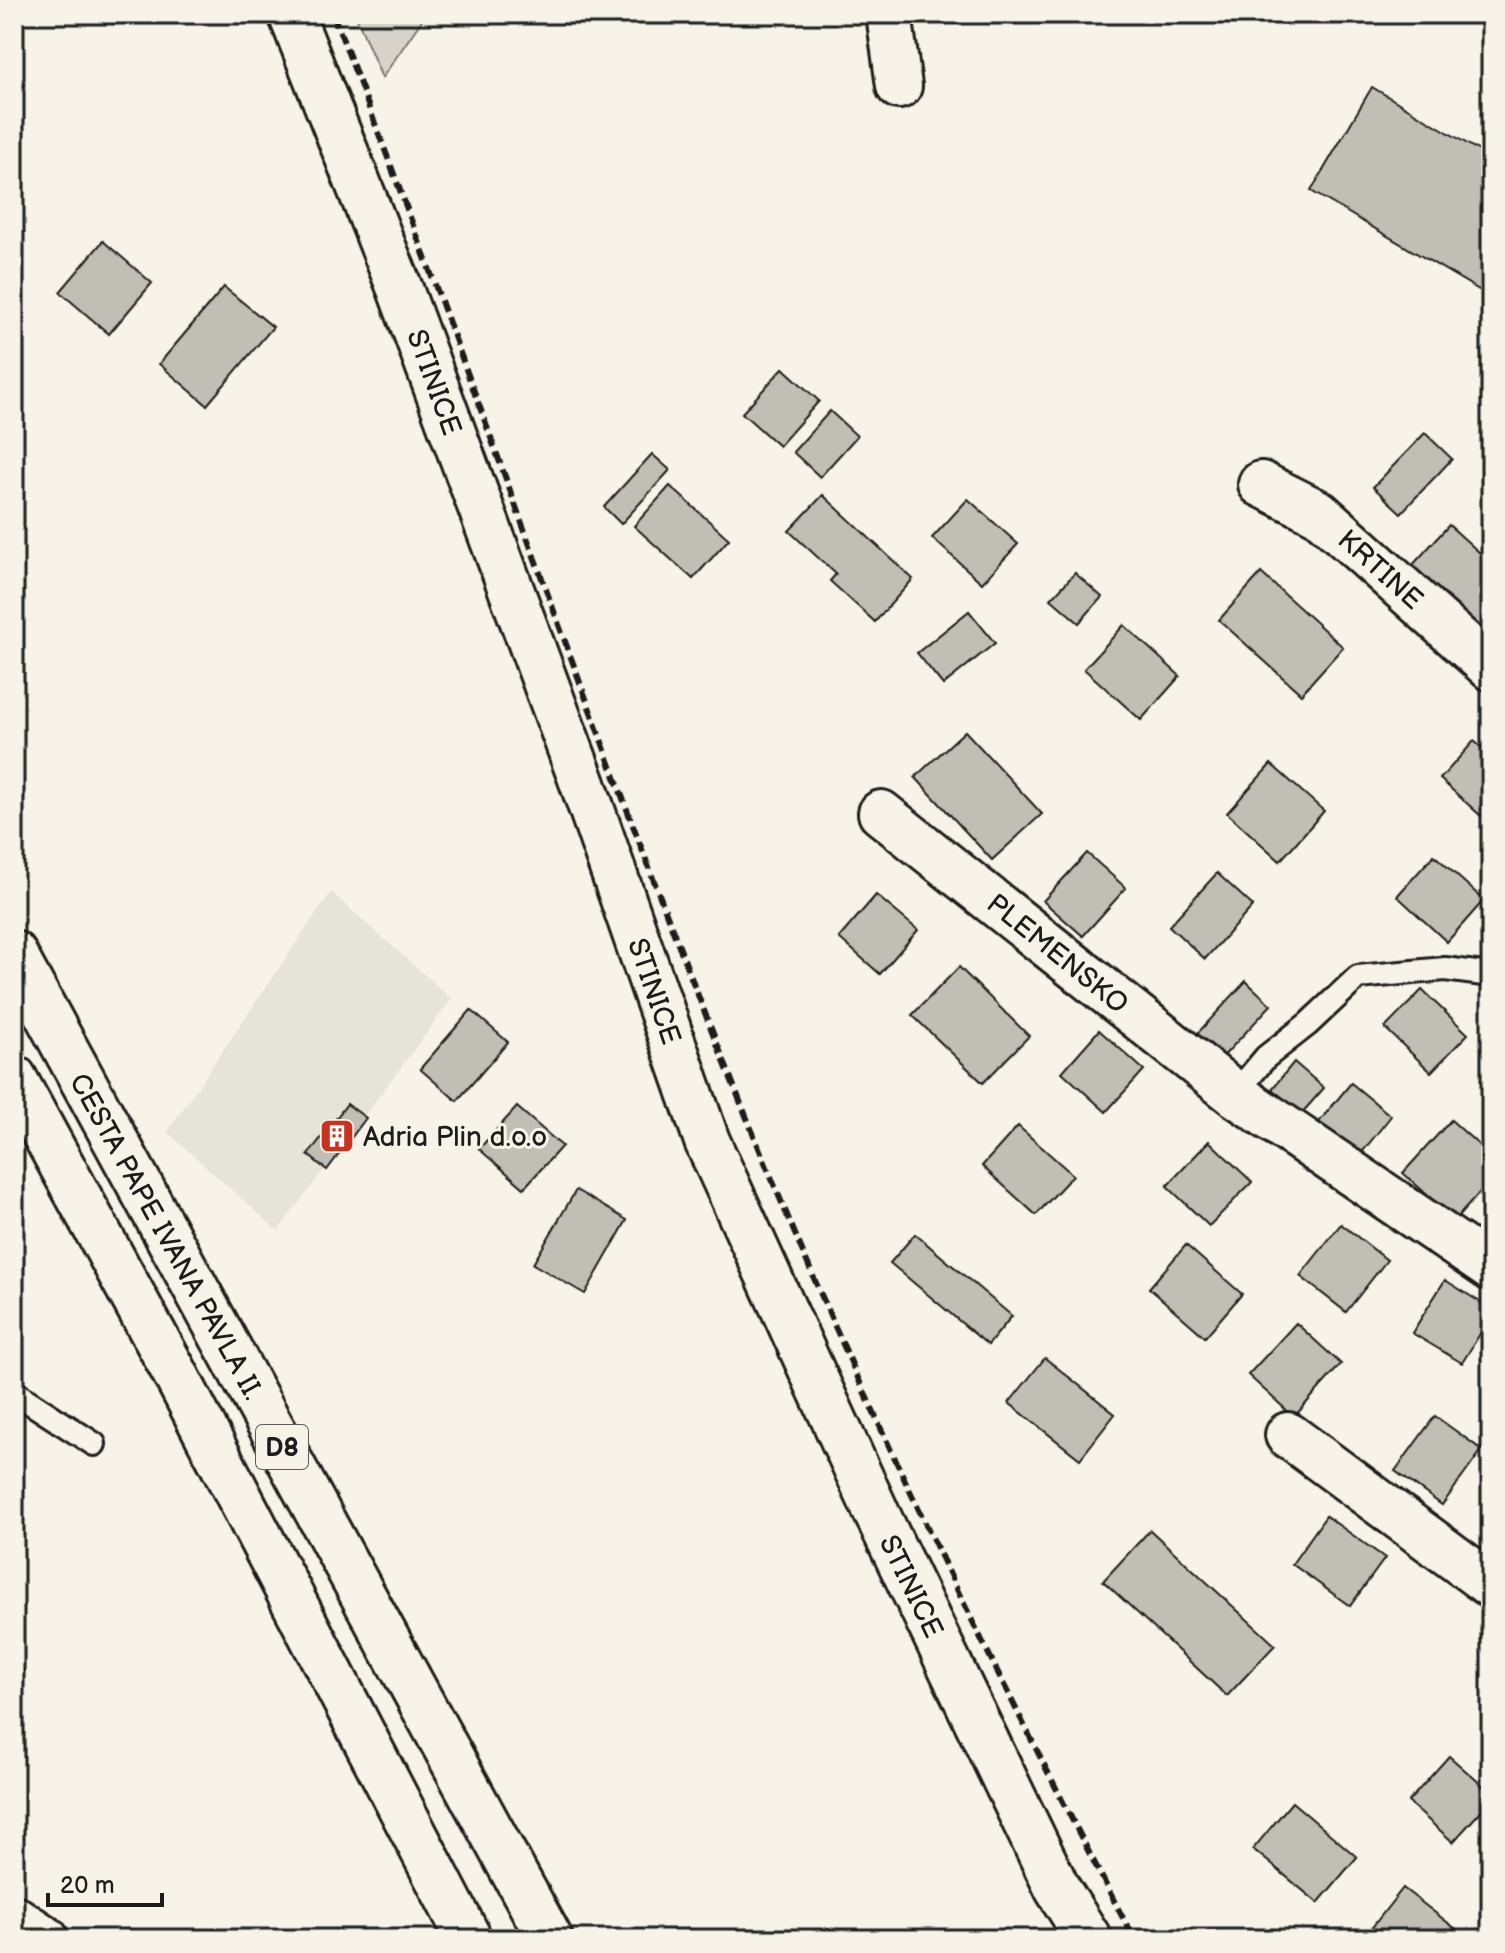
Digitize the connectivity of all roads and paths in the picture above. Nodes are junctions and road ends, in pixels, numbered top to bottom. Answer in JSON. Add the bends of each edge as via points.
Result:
{"nodes":[{"id":1,"x":291,"y":14,"type":"edge"},
{"id":2,"x":889,"y":14,"type":"edge"},
{"id":3,"x":899,"y":86,"type":"dead end"},
{"id":4,"x":1261,"y":484,"type":"dead end"},
{"id":5,"x":1491,"y":668,"type":"edge"},
{"id":6,"x":881,"y":813,"type":"dead end"},
{"id":7,"x":14,"y":954,"type":"edge"},
{"id":8,"x":1491,"y":975,"type":"edge"},
{"id":9,"x":14,"y":1078,"type":"edge"},
{"id":10,"x":1235,"y":1094,"type":"junction"},
{"id":11,"x":1491,"y":1268,"type":"edge"},
{"id":12,"x":14,"y":1392,"type":"edge"},
{"id":13,"x":1288,"y":1435,"type":"dead end"},
{"id":14,"x":94,"y":1444,"type":"dead end"},
{"id":15,"x":1491,"y":1585,"type":"edge"},
{"id":16,"x":14,"y":1918,"type":"edge"},
{"id":17,"x":46,"y":1939,"type":"edge"},
{"id":18,"x":469,"y":1939,"type":"edge"},
{"id":19,"x":550,"y":1939,"type":"edge"},
{"id":20,"x":1089,"y":1939,"type":"edge"}],
"edges":[{"from":1,"to":20,"type":"street","name":"STINICE","via":[[400,289],[707,1141],[878,1516],[1057,1888]]},
{"from":2,"to":3,"type":"street"},
{"from":4,"to":5,"type":"street","name":"KRTINE","via":[[1319,513]]},
{"from":6,"to":10,"type":"street","name":"PLEMENSKO"},
{"from":7,"to":19,"type":"street","name":"CESTA PAPE IVANA PAVLA II.","number":"D8"},
{"from":8,"to":10,"type":"lane","via":[[1445,969],[1358,977],[1266,1057]]},
{"from":9,"to":18,"type":"street","name":"CESTA PAPE IVANA PAVLA II.","number":"D8","via":[[175,1373]]},
{"from":10,"to":11,"type":"street","name":"PLEMENSKO"},
{"from":12,"to":14,"type":"lane"},
{"from":13,"to":15,"type":"street"},
{"from":16,"to":17,"type":"street"}]}
